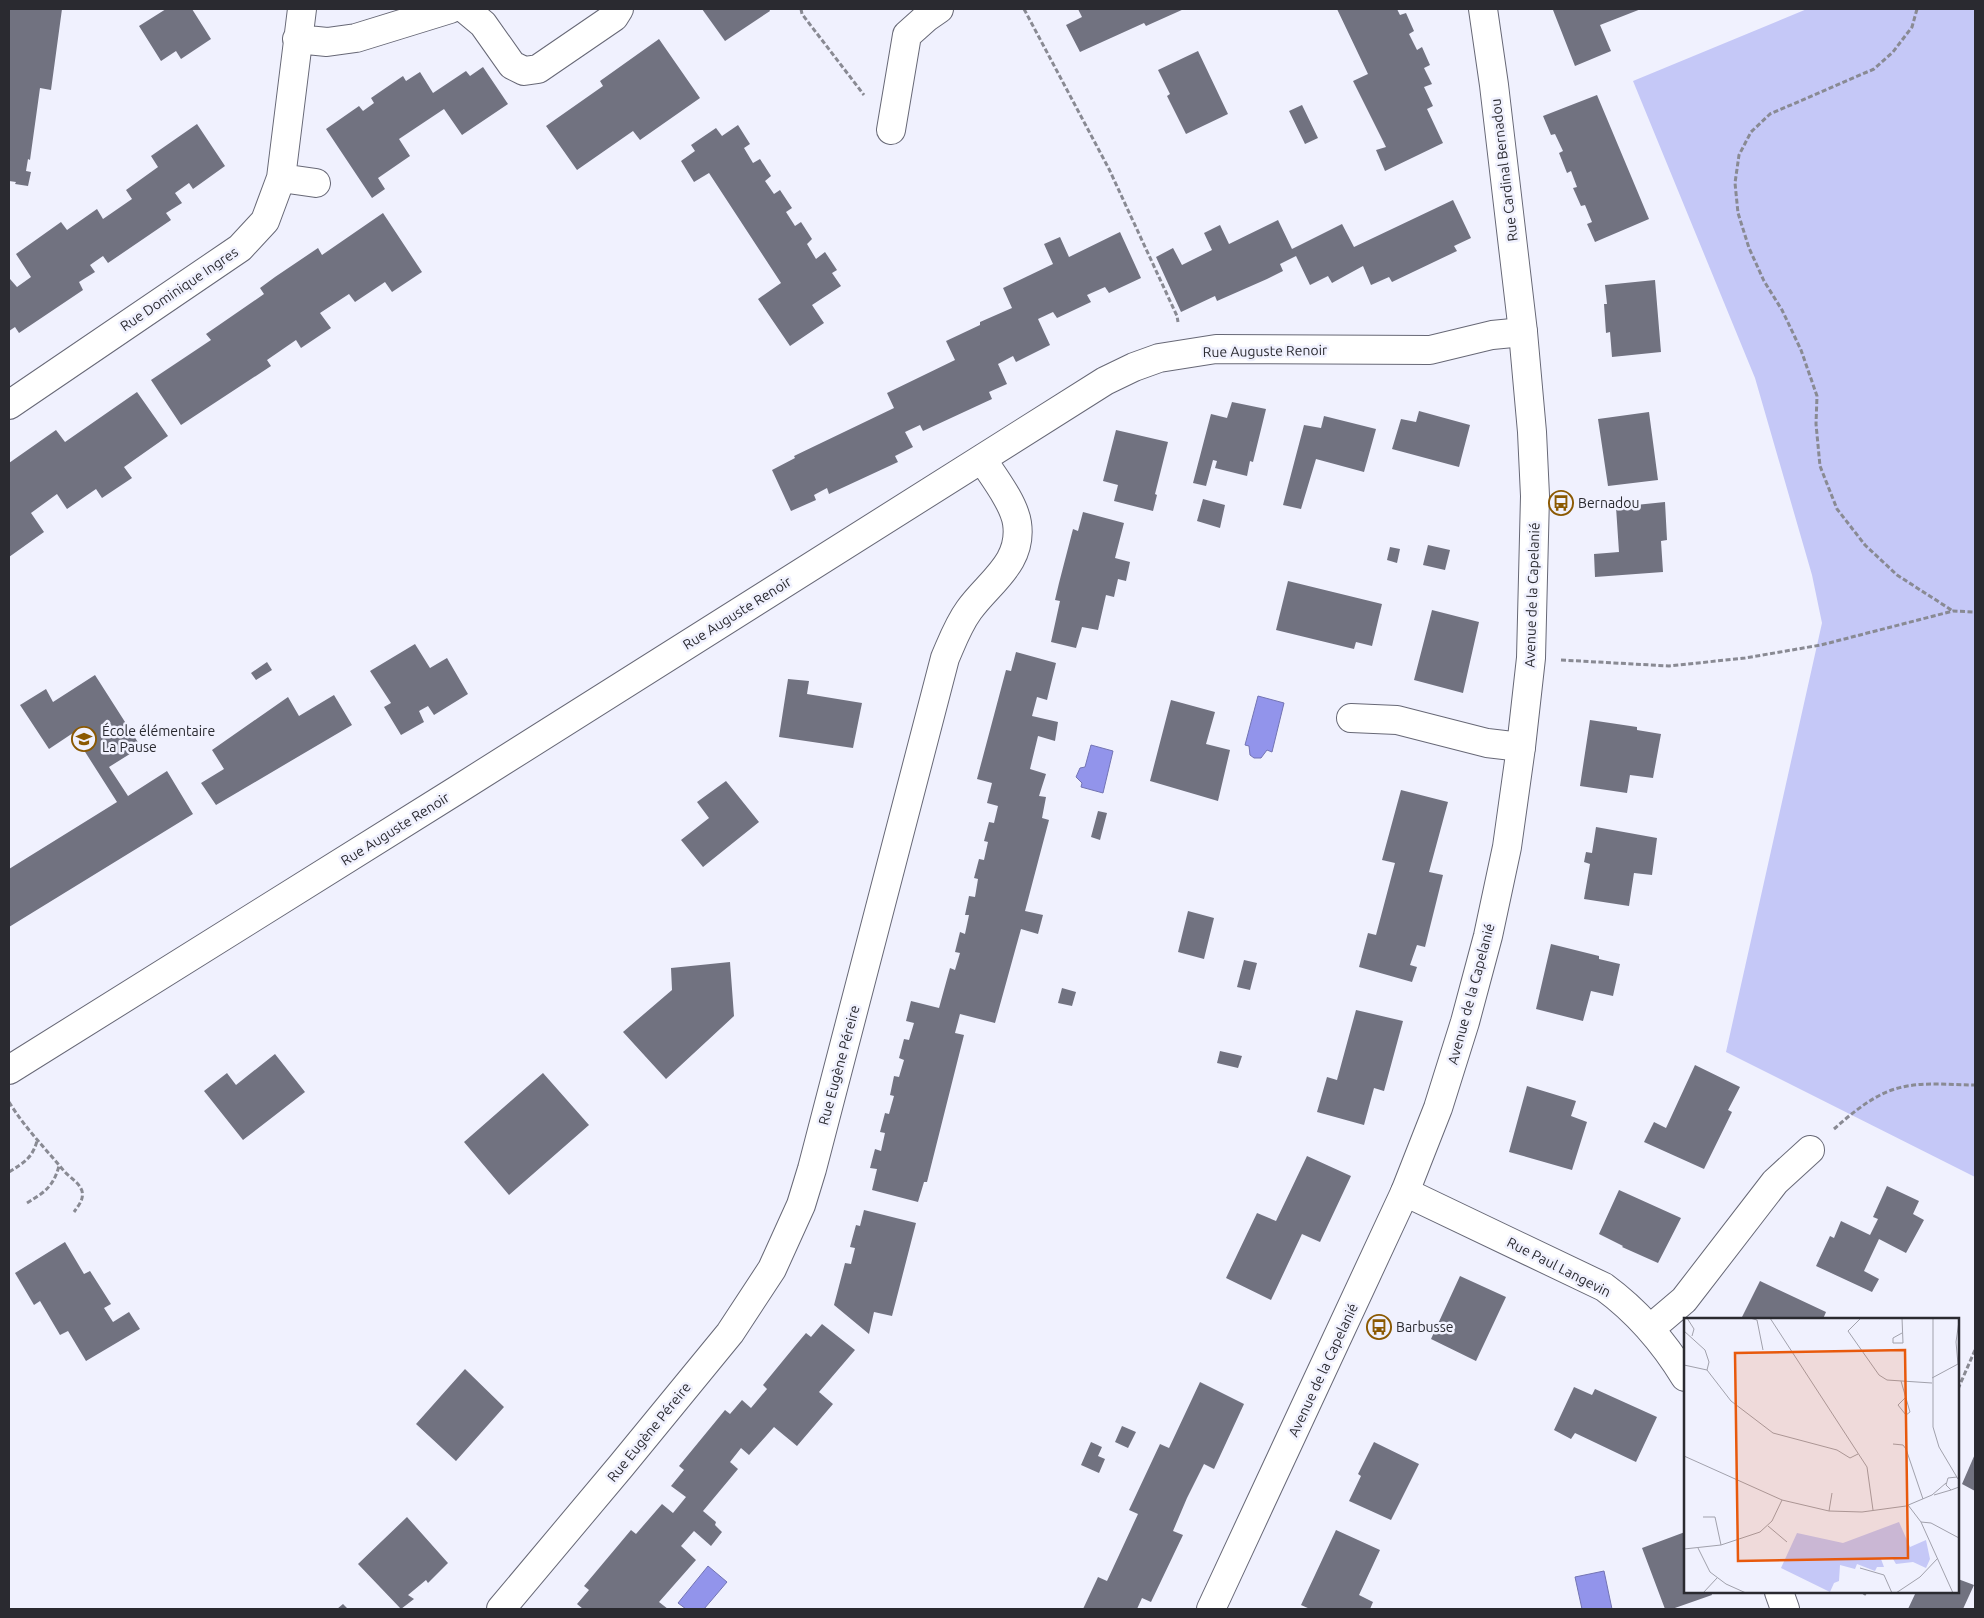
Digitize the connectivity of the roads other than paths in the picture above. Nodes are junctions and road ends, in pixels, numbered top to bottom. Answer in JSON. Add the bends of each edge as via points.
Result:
{"nodes":[{"id":1,"x":302,"y":9,"type":"edge"},
{"id":2,"x":450,"y":9,"type":"edge"},
{"id":3,"x":465,"y":9,"type":"edge"},
{"id":4,"x":619,"y":9,"type":"edge"},
{"id":5,"x":939,"y":9,"type":"edge"},
{"id":6,"x":1482,"y":9,"type":"edge"},
{"id":7,"x":297,"y":39,"type":"junction"},
{"id":8,"x":891,"y":130,"type":"road end"},
{"id":9,"x":281,"y":178,"type":"junction"},
{"id":10,"x":316,"y":183,"type":"dead end"},
{"id":11,"x":1522,"y":332,"type":"junction"},
{"id":12,"x":9,"y":405,"type":"edge"},
{"id":13,"x":982,"y":459,"type":"junction"},
{"id":14,"x":1352,"y":718,"type":"dead end"},
{"id":15,"x":1521,"y":747,"type":"junction"},
{"id":16,"x":9,"y":1070,"type":"edge"},
{"id":17,"x":1810,"y":1150,"type":"road end"},
{"id":18,"x":1405,"y":1192,"type":"junction"},
{"id":19,"x":1651,"y":1328,"type":"junction"},
{"id":20,"x":1684,"y":1376,"type":"edge"},
{"id":21,"x":1779,"y":1593,"type":"edge"},
{"id":22,"x":501,"y":1609,"type":"edge"},
{"id":23,"x":1211,"y":1609,"type":"edge"},
{"id":24,"x":1785,"y":1609,"type":"edge"}],
"edges":[{"from":1,"to":7,"type":"street","name":"Rue Dominique Ingres"},
{"from":2,"to":7,"type":"street","via":[[356,38],[327,42]]},
{"from":3,"to":4,"type":"street","via":[[483,24],[512,65],[524,71],[538,69],[614,17]]},
{"from":5,"to":8,"type":"street","via":[[907,35]]},
{"from":6,"to":11,"type":"street","name":"Rue Cardinal Bernadou","via":[[1494,85]]},
{"from":7,"to":9,"type":"street","name":"Rue Dominique Ingres"},
{"from":9,"to":10,"type":"street"},
{"from":9,"to":12,"type":"street","name":"Rue Dominique Ingres","via":[[265,221],[240,248]]},
{"from":11,"to":13,"type":"street","name":"Rue Auguste Renoir","via":[[1492,335],[1430,350],[1216,349],[1182,353],[1134,367],[1105,381]]},
{"from":11,"to":15,"type":"street","name":"Avenue de la Capelanié","via":[[1535,496],[1531,658]]},
{"from":13,"to":16,"type":"street","name":"Rue Auguste Renoir"},
{"from":13,"to":22,"type":"street","name":"Rue Eugène Péreire","via":[[1010,506],[1017,522],[1017,539],[1001,576],[970,610],[945,658],[812,1169],[788,1236],[772,1269],[730,1333]]},
{"from":14,"to":15,"type":"street","via":[[1397,720],[1487,743]]},
{"from":15,"to":18,"type":"street","name":"Avenue de la Capelanié","via":[[1507,847],[1486,946],[1441,1099]]},
{"from":17,"to":19,"type":"street","via":[[1775,1182],[1684,1300]]},
{"from":18,"to":19,"type":"street","name":"Rue Paul Langevin","via":[[1604,1287]]},
{"from":18,"to":23,"type":"street","name":"Avenue de la Capelanié"},
{"from":19,"to":20,"type":"street","name":"Rue Paul Langevin"},
{"from":21,"to":24,"type":"street"}]}
